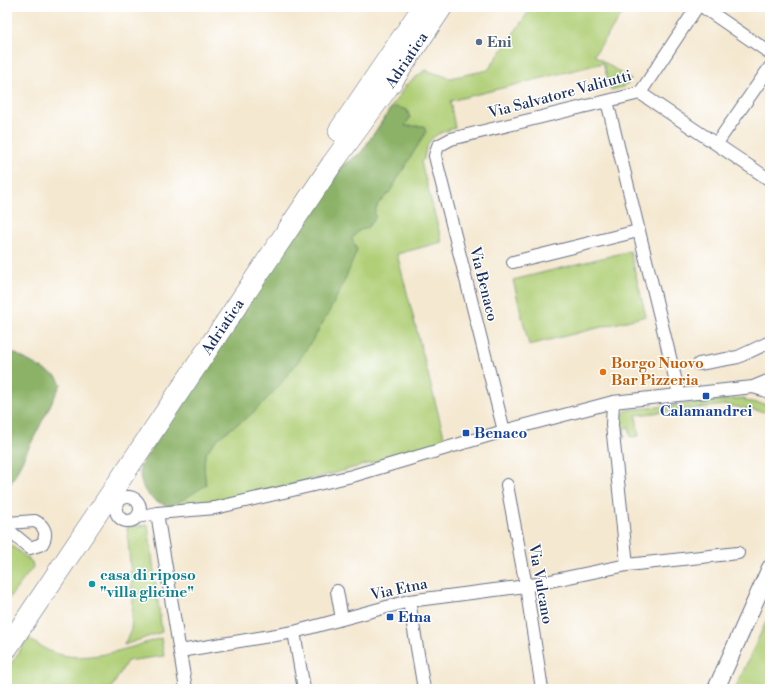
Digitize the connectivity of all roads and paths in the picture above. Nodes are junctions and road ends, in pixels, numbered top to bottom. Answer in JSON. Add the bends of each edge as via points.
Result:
{"nodes":[{"id":1,"x":423,"y":7,"type":"edge"},
{"id":2,"x":442,"y":7,"type":"edge"},
{"id":3,"x":697,"y":7,"type":"edge"},
{"id":4,"x":703,"y":7,"type":"edge"},
{"id":5,"x":770,"y":53,"type":"edge"},
{"id":6,"x":770,"y":67,"type":"edge"},
{"id":7,"x":640,"y":92,"type":"junction"},
{"id":8,"x":607,"y":101,"type":"junction"},
{"id":9,"x":717,"y":143,"type":"junction"},
{"id":10,"x":438,"y":146,"type":"joint"},
{"id":11,"x":770,"y":180,"type":"edge"},
{"id":12,"x":638,"y":231,"type":"junction"},
{"id":13,"x":513,"y":262,"type":"dead end"},
{"id":14,"x":770,"y":342,"type":"edge"},
{"id":15,"x":699,"y":364,"type":"dead end"},
{"id":16,"x":770,"y":380,"type":"edge"},
{"id":17,"x":753,"y":387,"type":"junction"},
{"id":18,"x":770,"y":392,"type":"edge"},
{"id":19,"x":679,"y":394,"type":"junction"},
{"id":20,"x":613,"y":402,"type":"junction"},
{"id":21,"x":504,"y":431,"type":"junction"},
{"id":22,"x":507,"y":484,"type":"dead end"},
{"id":23,"x":138,"y":502,"type":"junction"},
{"id":24,"x":157,"y":513,"type":"junction"},
{"id":25,"x":137,"y":517,"type":"junction"},
{"id":26,"x":7,"y":523,"type":"edge"},
{"id":27,"x":7,"y":529,"type":"edge"},
{"id":28,"x":738,"y":553,"type":"dead end"},
{"id":29,"x":627,"y":565,"type":"junction"},
{"id":30,"x":770,"y":568,"type":"edge"},
{"id":31,"x":526,"y":586,"type":"junction"},
{"id":32,"x":337,"y":591,"type":"dead end"},
{"id":33,"x":409,"y":600,"type":"junction"},
{"id":34,"x":342,"y":619,"type":"junction"},
{"id":35,"x":7,"y":626,"type":"edge"},
{"id":36,"x":294,"y":632,"type":"junction"},
{"id":37,"x":7,"y":648,"type":"edge"},
{"id":38,"x":180,"y":651,"type":"junction"},
{"id":39,"x":186,"y":689,"type":"edge"},
{"id":40,"x":304,"y":689,"type":"edge"},
{"id":41,"x":424,"y":689,"type":"edge"},
{"id":42,"x":542,"y":689,"type":"edge"},
{"id":43,"x":716,"y":689,"type":"edge"}],
"edges":[{"from":1,"to":35,"type":"highway","name":"Adriatica"},
{"from":2,"to":37,"type":"highway","name":"Adriatica","via":[[328,171]]},
{"from":3,"to":7,"type":"street","name":"Via Salvatore Valitutti"},
{"from":4,"to":5,"type":"street"},
{"from":6,"to":9,"type":"street"},
{"from":7,"to":8,"type":"street","name":"Via Salvatore Valitutti"},
{"from":7,"to":9,"type":"street"},
{"from":8,"to":10,"type":"street","name":"Via Salvatore Valitutti","via":[[451,139]]},
{"from":8,"to":12,"type":"street"},
{"from":9,"to":11,"type":"street"},
{"from":10,"to":21,"type":"street","name":"Via Benaco","via":[[435,156]]},
{"from":12,"to":13,"type":"street"},
{"from":12,"to":19,"type":"street"},
{"from":14,"to":15,"type":"street","via":[[738,357]]},
{"from":16,"to":17,"type":"street"},
{"from":17,"to":18,"type":"street"},
{"from":17,"to":19,"type":"street"},
{"from":19,"to":20,"type":"street"},
{"from":20,"to":21,"type":"street"},
{"from":20,"to":29,"type":"street","via":[[612,425]]},
{"from":21,"to":24,"type":"street","via":[[352,476],[215,508]]},
{"from":22,"to":31,"type":"street","name":"Via Vulcano"},
{"from":23,"to":24,"type":"street"},
{"from":23,"to":25,"type":"street","via":[[140,510]]},
{"from":23,"to":25,"type":"street","via":[[132,497],[124,497],[116,506],[117,515],[123,520],[130,521]]},
{"from":24,"to":25,"type":"street"},
{"from":24,"to":38,"type":"street"},
{"from":26,"to":27,"type":"street","via":[[35,521],[43,526],[45,535],[42,544],[30,548]]},
{"from":28,"to":29,"type":"street","name":"Via Etna"},
{"from":29,"to":31,"type":"street","name":"Via Etna"},
{"from":30,"to":43,"type":"main road"},
{"from":31,"to":33,"type":"street","name":"Via Etna"},
{"from":31,"to":42,"type":"street","name":"Via Vulcano"},
{"from":32,"to":34,"type":"street"},
{"from":33,"to":34,"type":"street","name":"Via Etna"},
{"from":33,"to":41,"type":"street"},
{"from":34,"to":36,"type":"street","name":"Via Etna"},
{"from":36,"to":38,"type":"street","name":"Via Etna"},
{"from":36,"to":40,"type":"street"},
{"from":38,"to":39,"type":"street"}]}
